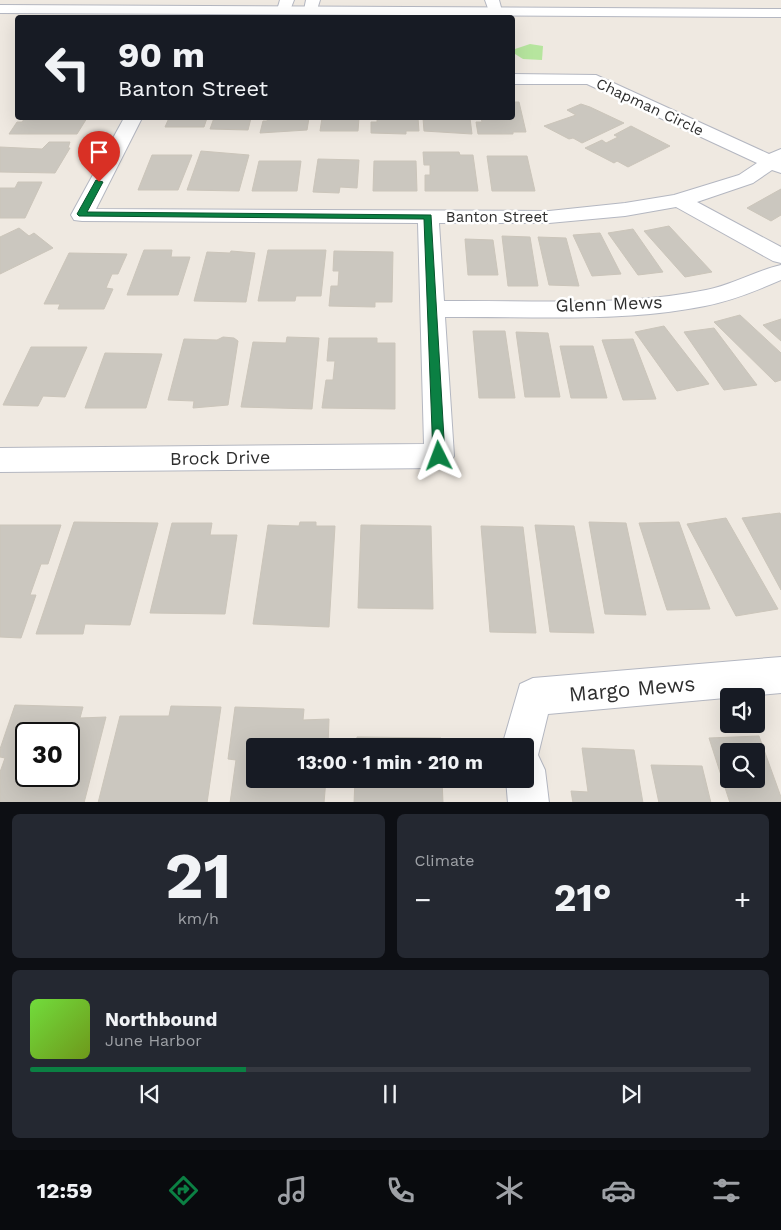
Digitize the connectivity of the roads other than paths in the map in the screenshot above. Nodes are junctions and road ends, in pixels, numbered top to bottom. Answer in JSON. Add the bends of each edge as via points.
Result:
{"nodes":[{"id":1,"x":285,"y":5,"type":"edge"},
{"id":2,"x":494,"y":6,"type":"edge"},
{"id":3,"x":0,"y":9,"type":"edge"},
{"id":4,"x":305,"y":9,"type":"edge"},
{"id":5,"x":781,"y":13,"type":"edge"},
{"id":6,"x":515,"y":80,"type":"edge"},
{"id":7,"x":132,"y":120,"type":"edge"},
{"id":8,"x":777,"y":161,"type":"edge"},
{"id":9,"x":681,"y":201,"type":"junction"},
{"id":10,"x":428,"y":217,"type":"junction"},
{"id":11,"x":781,"y":256,"type":"edge"},
{"id":12,"x":781,"y":272,"type":"edge"},
{"id":13,"x":432,"y":309,"type":"junction"},
{"id":14,"x":0,"y":460,"type":"edge"},
{"id":15,"x":781,"y":675,"type":"edge"},
{"id":16,"x":524,"y":738,"type":"edge"},
{"id":17,"x":527,"y":788,"type":"edge"},
{"id":18,"x":529,"y":802,"type":"edge"}],
"edges":[{"from":1,"to":3,"type":"street"},
{"from":1,"to":4,"type":"street"},
{"from":2,"to":4,"type":"street"},
{"from":2,"to":5,"type":"street"},
{"from":6,"to":8,"type":"street","name":"Chapman Circle","via":[[590,79]]},
{"from":7,"to":10,"type":"street","name":"Banton Street","via":[[82,214]]},
{"from":8,"to":9,"type":"street","name":"Banton Street","via":[[748,178]]},
{"from":9,"to":10,"type":"street","name":"Banton Street","via":[[621,212],[549,217]]},
{"from":9,"to":11,"type":"street"},
{"from":10,"to":13,"type":"street"},
{"from":12,"to":13,"type":"street","name":"Glenn Mews","via":[[745,287],[696,300],[604,307]]},
{"from":13,"to":14,"type":"street","name":"Brock Drive","via":[[439,456]]},
{"from":15,"to":16,"type":"street","name":"Margo Mews","via":[[534,697]]},
{"from":17,"to":18,"type":"street"}]}
